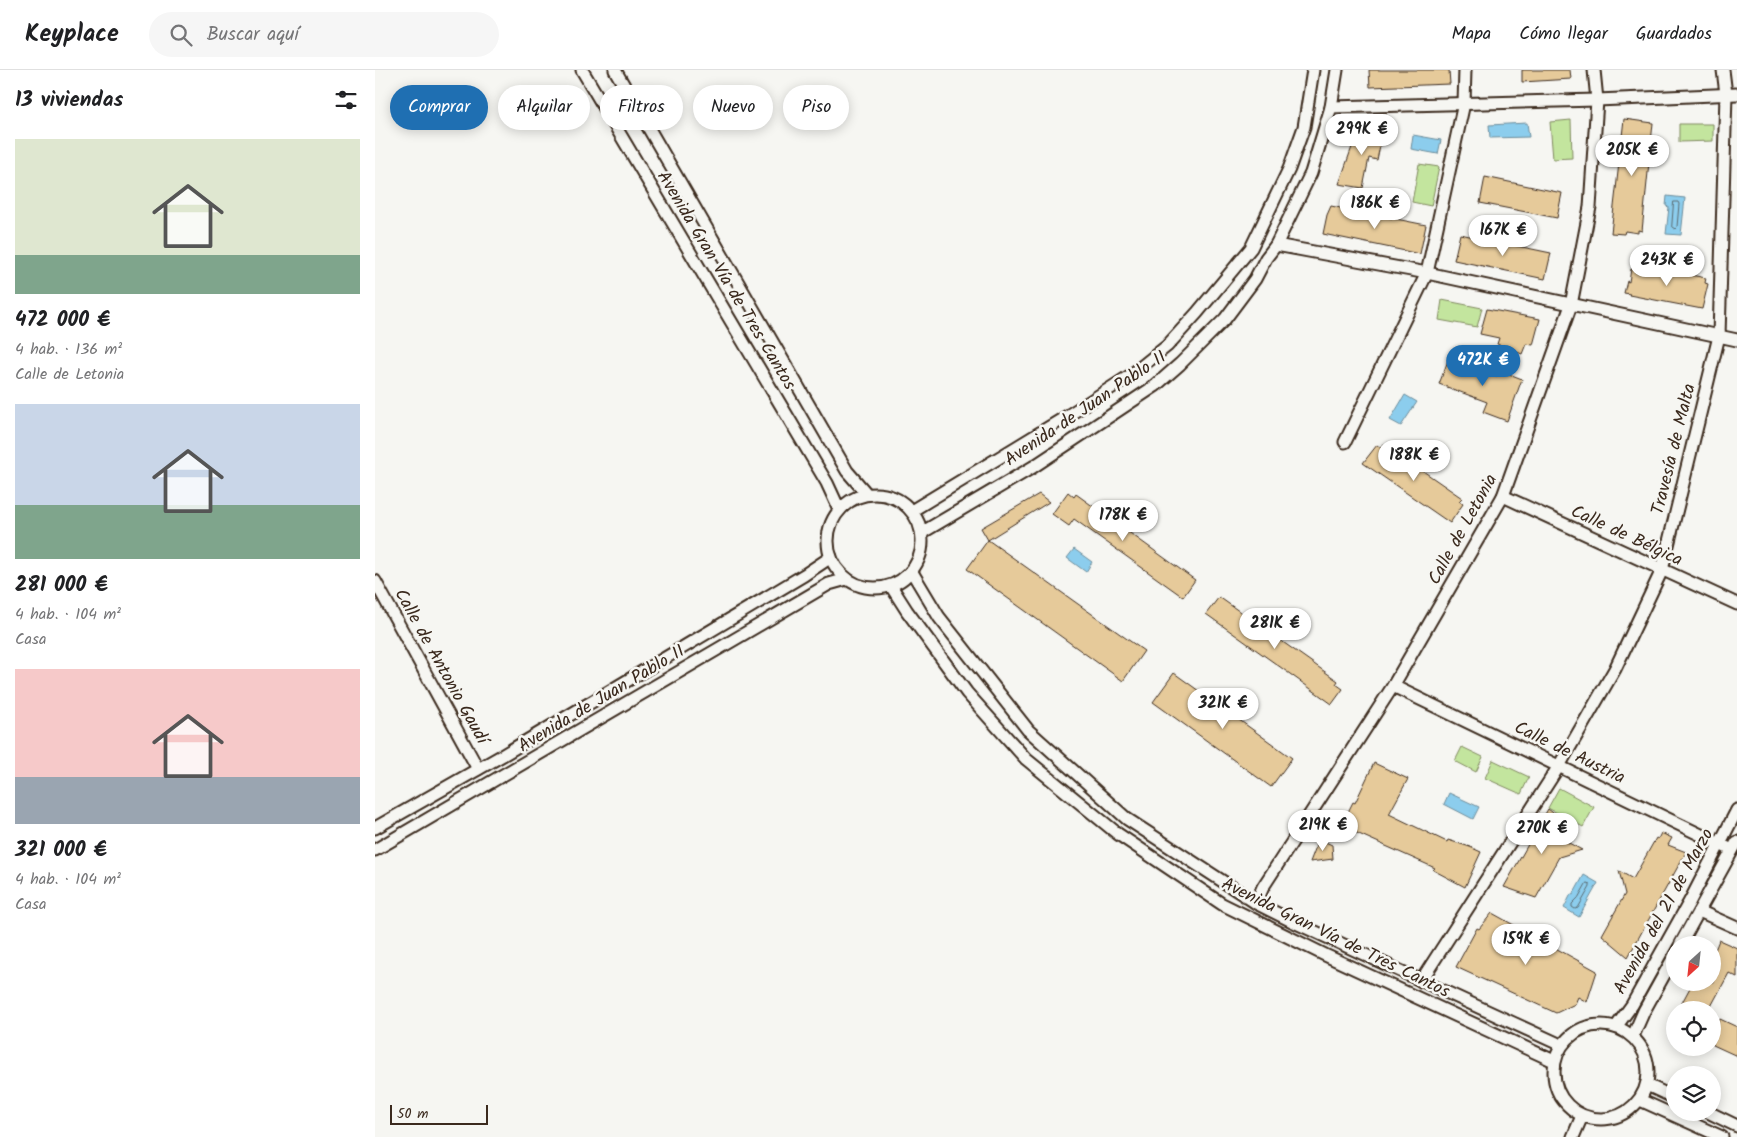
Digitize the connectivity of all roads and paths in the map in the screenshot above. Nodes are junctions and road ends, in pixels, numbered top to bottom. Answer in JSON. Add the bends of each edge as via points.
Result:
{"nodes":[{"id":1,"x":583,"y":70,"type":"edge"},
{"id":2,"x":615,"y":70,"type":"edge"},
{"id":3,"x":1313,"y":70,"type":"edge"},
{"id":4,"x":1337,"y":70,"type":"edge"},
{"id":5,"x":1465,"y":70,"type":"edge"},
{"id":6,"x":1594,"y":70,"type":"edge"},
{"id":7,"x":1723,"y":70,"type":"edge"},
{"id":8,"x":1731,"y":94,"type":"edge"},
{"id":9,"x":1597,"y":100,"type":"junction"},
{"id":10,"x":1464,"y":103,"type":"junction"},
{"id":11,"x":1331,"y":107,"type":"junction"},
{"id":12,"x":1277,"y":245,"type":"junction"},
{"id":13,"x":1427,"y":273,"type":"junction"},
{"id":14,"x":1571,"y":305,"type":"junction"},
{"id":15,"x":1719,"y":336,"type":"junction"},
{"id":16,"x":1737,"y":340,"type":"edge"},
{"id":17,"x":1345,"y":442,"type":"dead end"},
{"id":18,"x":866,"y":493,"type":"junction"},
{"id":19,"x":1503,"y":496,"type":"junction"},
{"id":20,"x":839,"y":509,"type":"junction"},
{"id":21,"x":913,"y":510,"type":"junction"},
{"id":22,"x":923,"y":532,"type":"junction"},
{"id":23,"x":831,"y":557,"type":"junction"},
{"id":24,"x":1661,"y":570,"type":"junction"},
{"id":25,"x":912,"y":572,"type":"junction"},
{"id":26,"x":847,"y":578,"type":"junction"},
{"id":27,"x":375,"y":581,"type":"edge"},
{"id":28,"x":891,"y":586,"type":"junction"},
{"id":29,"x":1737,"y":604,"type":"edge"},
{"id":30,"x":1393,"y":686,"type":"junction"},
{"id":31,"x":1559,"y":766,"type":"junction"},
{"id":32,"x":478,"y":769,"type":"junction"},
{"id":33,"x":1737,"y":810,"type":"edge"},
{"id":34,"x":375,"y":828,"type":"edge"},
{"id":35,"x":1719,"y":843,"type":"junction"},
{"id":36,"x":1735,"y":846,"type":"edge"},
{"id":37,"x":375,"y":850,"type":"edge"},
{"id":38,"x":1256,"y":903,"type":"junction"},
{"id":39,"x":1699,"y":911,"type":"junction"},
{"id":40,"x":1737,"y":928,"type":"edge"},
{"id":41,"x":1686,"y":936,"type":"edge"},
{"id":42,"x":1666,"y":971,"type":"edge"},
{"id":43,"x":1421,"y":981,"type":"junction"},
{"id":44,"x":1616,"y":1027,"type":"junction"},
{"id":45,"x":1633,"y":1036,"type":"junction"},
{"id":46,"x":1561,"y":1045,"type":"junction"},
{"id":47,"x":1554,"y":1061,"type":"junction"},
{"id":48,"x":1647,"y":1085,"type":"junction"},
{"id":49,"x":1666,"y":1094,"type":"edge"},
{"id":50,"x":1640,"y":1100,"type":"junction"},
{"id":51,"x":1582,"y":1116,"type":"junction"},
{"id":52,"x":1721,"y":1118,"type":"edge"},
{"id":53,"x":1737,"y":1126,"type":"edge"},
{"id":54,"x":1573,"y":1137,"type":"edge"},
{"id":55,"x":1722,"y":1137,"type":"edge"}],
"edges":[{"from":1,"to":20,"type":"street","name":"Avenida Gran Vía de Tres Cantos","via":[[827,483]]},
{"from":2,"to":18,"type":"street","name":"Avenida Gran Vía de Tres Cantos","via":[[847,471]]},
{"from":3,"to":21,"type":"street","name":"Avenida de Juan Pablo II","via":[[1304,126],[1289,169],[1251,248],[1197,314],[1167,346],[1131,375]]},
{"from":4,"to":11,"type":"street","name":"Avenida de Juan Pablo II"},
{"from":5,"to":10,"type":"street"},
{"from":6,"to":9,"type":"street","name":"Calle de Letonia"},
{"from":7,"to":8,"type":"street","name":"Travesía de Malta"},
{"from":8,"to":9,"type":"street"},
{"from":8,"to":15,"type":"street","name":"Travesía de Malta"},
{"from":9,"to":10,"type":"street"},
{"from":9,"to":14,"type":"street","name":"Calle de Letonia","via":[[1590,207]]},
{"from":10,"to":11,"type":"street"},
{"from":10,"to":13,"type":"street"},
{"from":11,"to":12,"type":"street","name":"Avenida de Juan Pablo II","via":[[1311,173]]},
{"from":12,"to":13,"type":"street"},
{"from":12,"to":22,"type":"street","name":"Avenida de Juan Pablo II","via":[[1225,319],[1155,386],[1033,467]]},
{"from":13,"to":14,"type":"street"},
{"from":13,"to":17,"type":"street"},
{"from":14,"to":15,"type":"street"},
{"from":14,"to":19,"type":"street","name":"Calle de Letonia"},
{"from":15,"to":16,"type":"street"},
{"from":15,"to":24,"type":"street","name":"Travesía de Malta"},
{"from":18,"to":20,"type":"street"},
{"from":18,"to":21,"type":"street","via":[[884,493]]},
{"from":19,"to":24,"type":"street","name":"Calle de Bélgica"},
{"from":19,"to":30,"type":"street","name":"Calle de Letonia"},
{"from":20,"to":23,"type":"street","via":[[831,522],[828,538]]},
{"from":21,"to":22,"type":"street"},
{"from":22,"to":25,"type":"street","via":[[923,549]]},
{"from":23,"to":26,"type":"street"},
{"from":23,"to":32,"type":"street","name":"Avenida de Juan Pablo II"},
{"from":24,"to":29,"type":"street","name":"Calle de Bélgica"},
{"from":24,"to":31,"type":"street","name":"Travesía de Malta","via":[[1615,669]]},
{"from":25,"to":28,"type":"street"},
{"from":25,"to":38,"type":"street","name":"Avenida Gran Vía de Tres Cantos","via":[[939,618],[1028,730],[1127,819]]},
{"from":26,"to":28,"type":"street","via":[[867,588]]},
{"from":26,"to":37,"type":"street","name":"Avenida de Juan Pablo II","via":[[829,584]]},
{"from":27,"to":32,"type":"street","name":"Calle de Antonio Gaudí"},
{"from":28,"to":47,"type":"street","name":"Avenida Gran Vía de Tres Cantos","via":[[967,693],[1026,759],[1118,834],[1222,904]]},
{"from":30,"to":31,"type":"street","name":"Calle de Austria"},
{"from":30,"to":38,"type":"street","name":"Calle de Letonia","via":[[1263,887]]},
{"from":31,"to":35,"type":"street","name":"Calle de Austria"},
{"from":31,"to":43,"type":"street","name":"Travesía de Malta"},
{"from":32,"to":34,"type":"street","name":"Avenida de Juan Pablo II"},
{"from":33,"to":35,"type":"street","name":"Avenida del 21 de Marzo"},
{"from":35,"to":36,"type":"street","name":"Calle de Austria"},
{"from":35,"to":44,"type":"street","name":"Avenida del 21 de Marzo","via":[[1632,1005]]},
{"from":36,"to":39,"type":"street","name":"Avenida del 21 de Marzo"},
{"from":38,"to":43,"type":"street","name":"Avenida Gran Vía de Tres Cantos"},
{"from":39,"to":40,"type":"street"},
{"from":39,"to":41,"type":"street","name":"Avenida del 21 de Marzo"},
{"from":42,"to":45,"type":"street","name":"Avenida del 21 de Marzo"},
{"from":43,"to":46,"type":"street","name":"Avenida Gran Vía de Tres Cantos"},
{"from":44,"to":45,"type":"street"},
{"from":44,"to":46,"type":"street","via":[[1601,1024],[1585,1026]]},
{"from":45,"to":48,"type":"street","via":[[1647,1059]]},
{"from":46,"to":47,"type":"street"},
{"from":47,"to":51,"type":"street","via":[[1553,1078],[1558,1093]]},
{"from":48,"to":49,"type":"street"},
{"from":48,"to":50,"type":"street"},
{"from":50,"to":51,"type":"street","via":[[1613,1118]]},
{"from":50,"to":55,"type":"street"},
{"from":51,"to":54,"type":"street"},
{"from":52,"to":53,"type":"street"}]}
